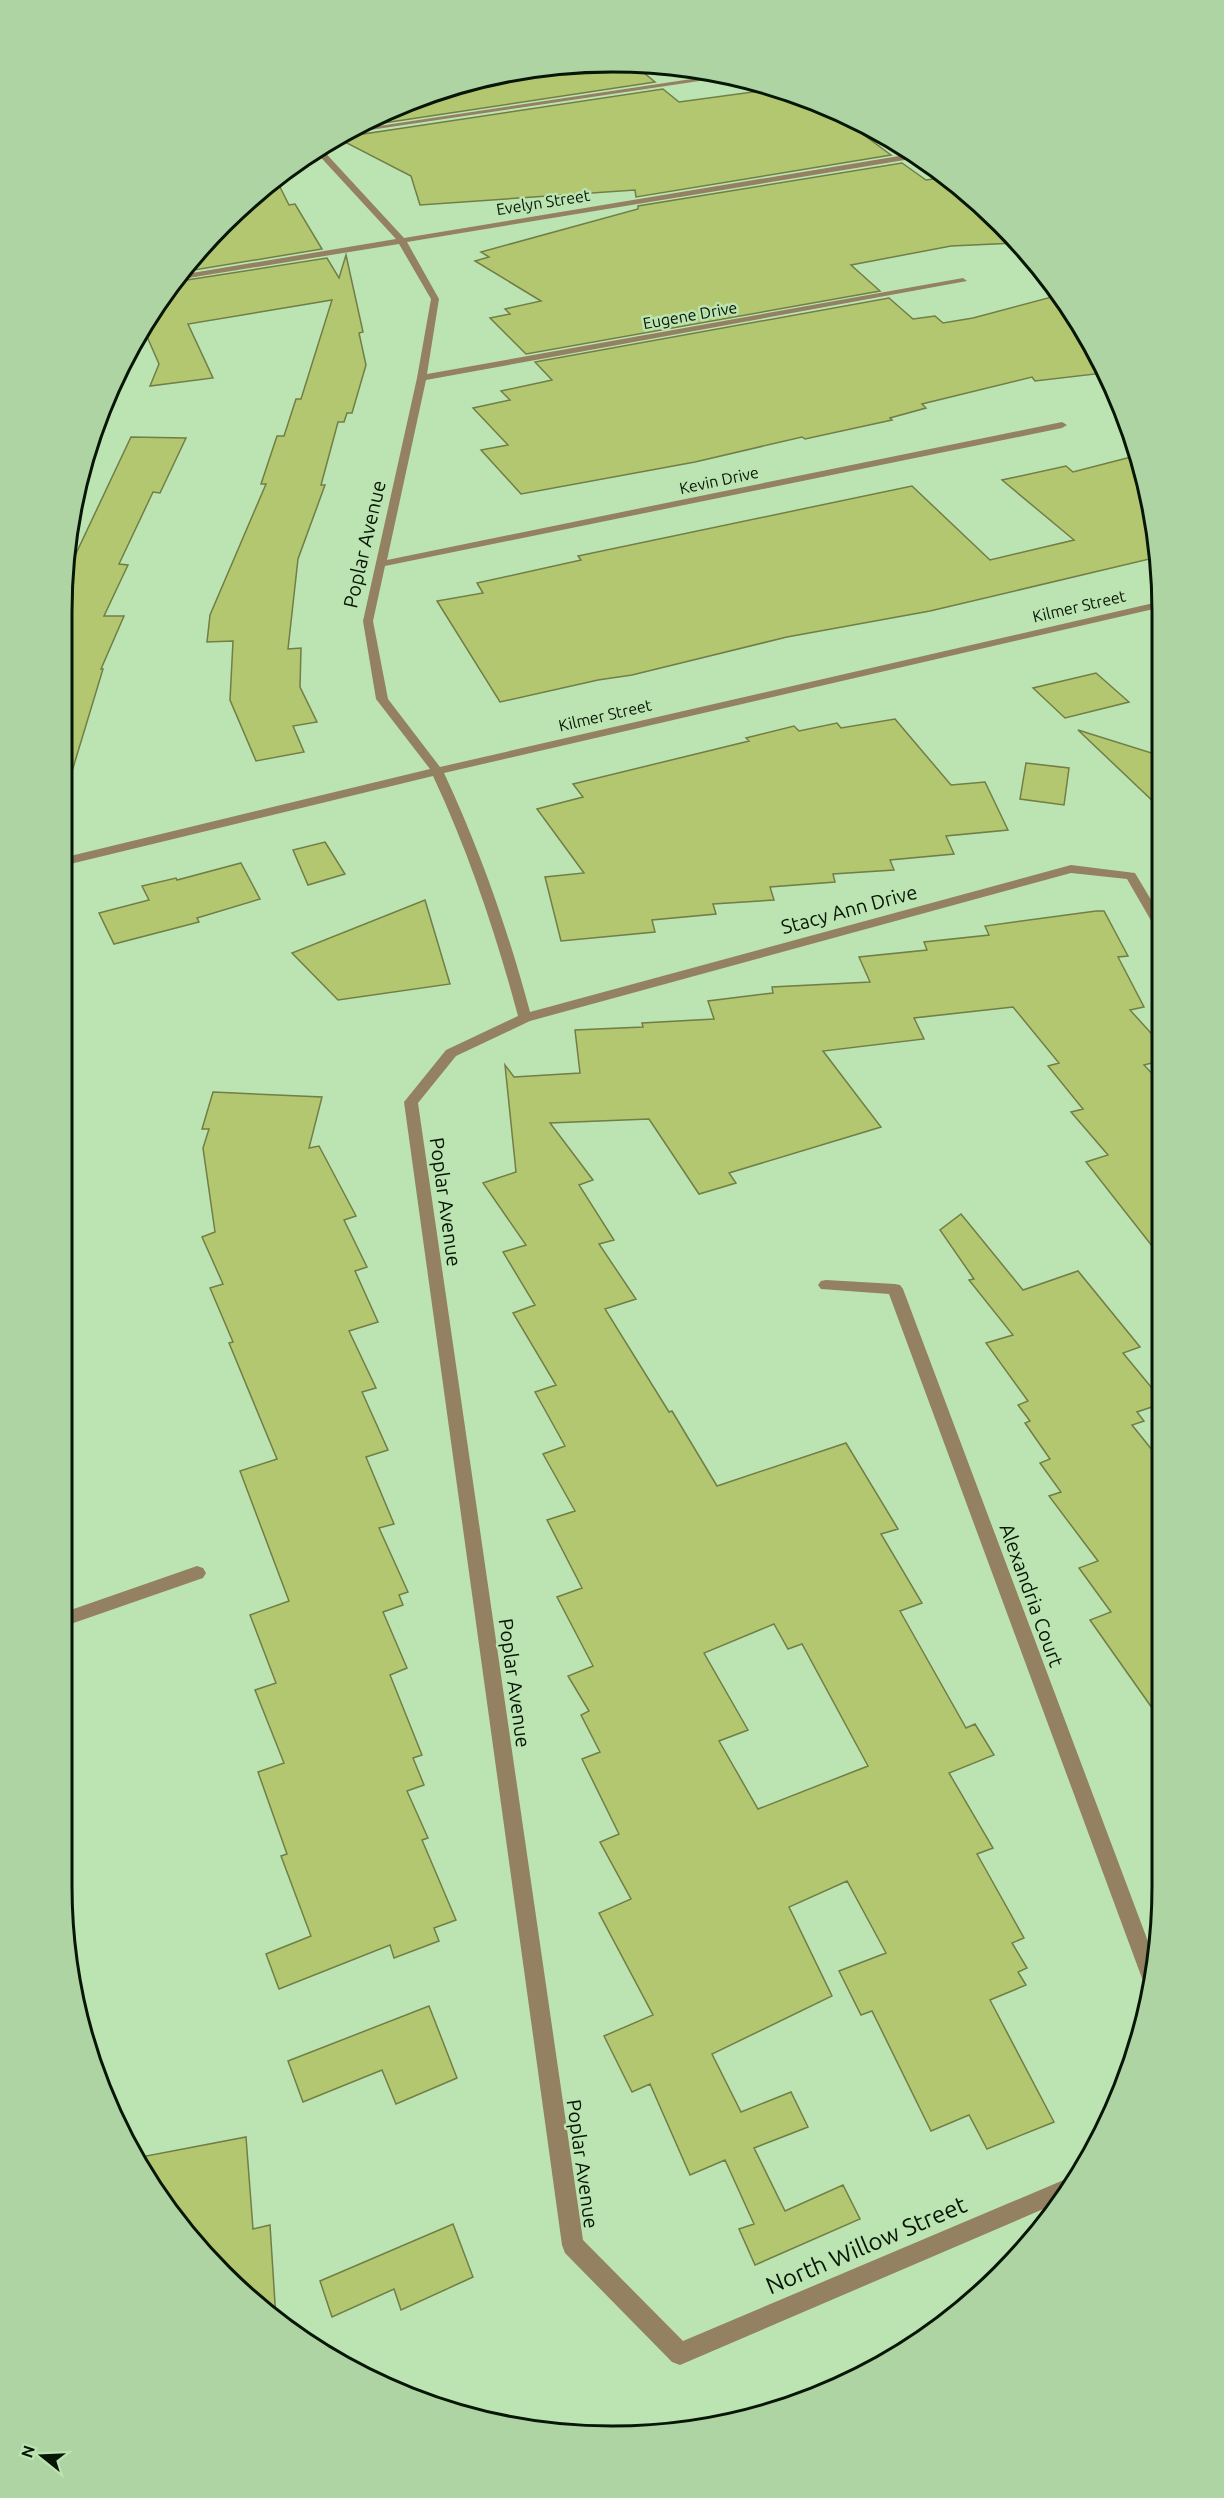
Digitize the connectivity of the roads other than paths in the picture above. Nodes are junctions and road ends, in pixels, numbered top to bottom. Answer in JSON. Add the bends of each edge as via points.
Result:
{"nodes":[{"id":1,"x":700,"y":80,"type":"edge"},
{"id":2,"x":370,"y":129,"type":"edge"},
{"id":3,"x":324,"y":155,"type":"edge"},
{"id":4,"x":904,"y":158,"type":"edge"},
{"id":5,"x":402,"y":240,"type":"junction"},
{"id":6,"x":189,"y":277,"type":"edge"},
{"id":7,"x":963,"y":281,"type":"dead end"},
{"id":8,"x":422,"y":378,"type":"junction"},
{"id":9,"x":1062,"y":425,"type":"dead end"},
{"id":10,"x":382,"y":564,"type":"junction"},
{"id":11,"x":1152,"y":606,"type":"edge"},
{"id":12,"x":437,"y":771,"type":"junction"},
{"id":13,"x":72,"y":860,"type":"edge"},
{"id":14,"x":1152,"y":912,"type":"edge"},
{"id":15,"x":525,"y":1018,"type":"junction"},
{"id":16,"x":826,"y":1286,"type":"dead end"},
{"id":17,"x":197,"y":1573,"type":"dead end"},
{"id":18,"x":72,"y":1617,"type":"edge"},
{"id":19,"x":1146,"y":1962,"type":"edge"},
{"id":20,"x":1056,"y":2193,"type":"edge"},
{"id":21,"x":680,"y":2354,"type":"joint"}],
"edges":[{"from":1,"to":2,"type":"street"},
{"from":3,"to":5,"type":"street","name":"Poplar Avenue"},
{"from":4,"to":5,"type":"street","name":"Evelyn Street"},
{"from":5,"to":6,"type":"street","name":"Evelyn Street"},
{"from":5,"to":8,"type":"street","name":"Poplar Avenue","via":[[435,299]]},
{"from":7,"to":8,"type":"street","name":"Eugene Drive"},
{"from":8,"to":10,"type":"street","name":"Poplar Avenue"},
{"from":9,"to":10,"type":"street","name":"Kevin Drive"},
{"from":10,"to":12,"type":"street","name":"Poplar Avenue","via":[[368,621],[382,699]]},
{"from":11,"to":12,"type":"street","name":"Kilmer Street"},
{"from":12,"to":13,"type":"street","name":"Kilmer Street"},
{"from":12,"to":15,"type":"street","name":"Poplar Avenue","via":[[464,830]]},
{"from":14,"to":15,"type":"street","name":"Stacy Ann Drive","via":[[1131,876],[1071,868]]},
{"from":15,"to":21,"type":"street","name":"Poplar Avenue","via":[[451,1053],[411,1101],[573,2245]]},
{"from":16,"to":19,"type":"street","name":"Alexandria Court","via":[[896,1289]]},
{"from":17,"to":18,"type":"street"},
{"from":20,"to":21,"type":"street","name":"North Willow Street"}]}
